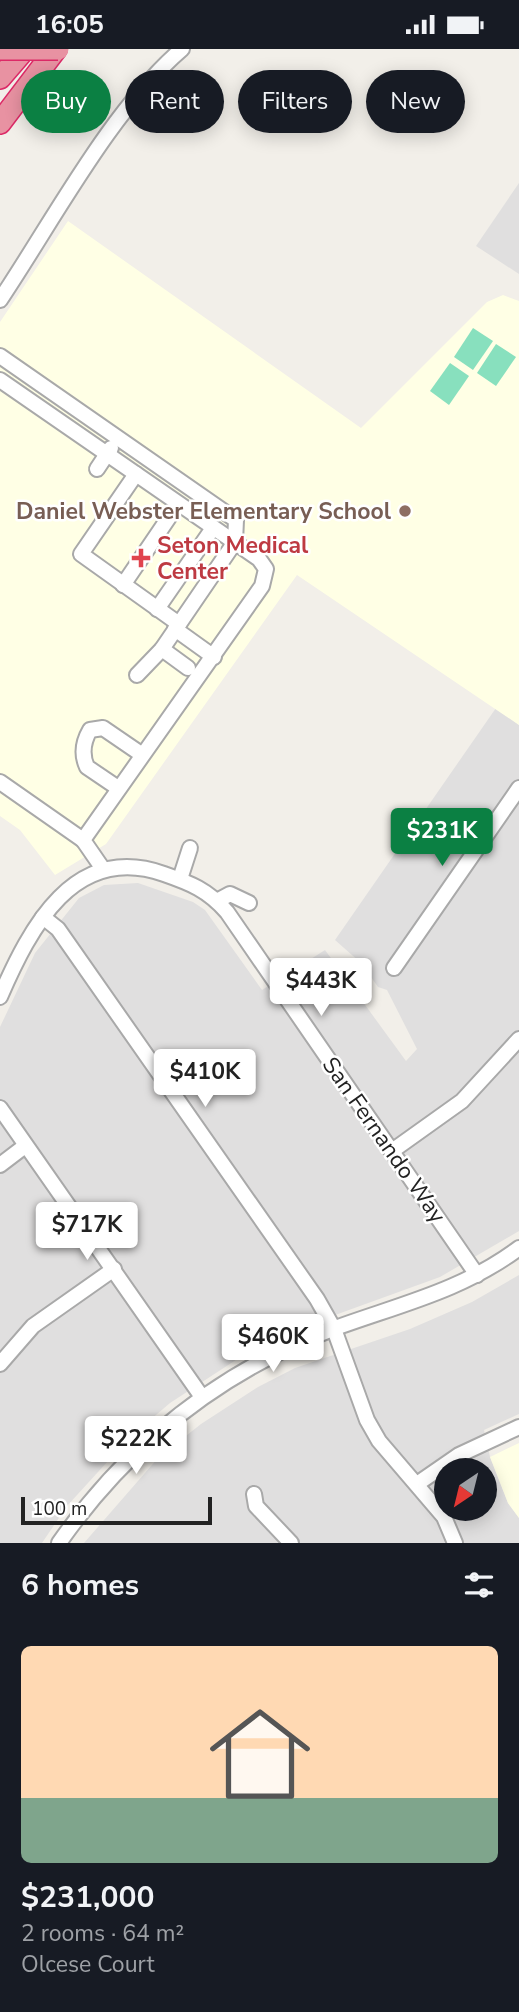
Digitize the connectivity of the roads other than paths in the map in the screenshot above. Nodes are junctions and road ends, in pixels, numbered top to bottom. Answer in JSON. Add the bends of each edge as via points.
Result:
{"nodes":[{"id":1,"x":0,"y":49,"type":"edge"},
{"id":2,"x":25,"y":49,"type":"edge"},
{"id":3,"x":57,"y":49,"type":"edge"},
{"id":4,"x":181,"y":49,"type":"edge"},
{"id":5,"x":0,"y":78,"type":"edge"},
{"id":6,"x":0,"y":123,"type":"edge"},
{"id":7,"x":0,"y":300,"type":"edge"},
{"id":8,"x":6,"y":360,"type":"edge"},
{"id":9,"x":2,"y":386,"type":"edge"},
{"id":10,"x":53,"y":393,"type":"junction"},
{"id":11,"x":41,"y":408,"type":"junction"},
{"id":12,"x":87,"y":417,"type":"junction"},
{"id":13,"x":76,"y":433,"type":"junction"},
{"id":14,"x":118,"y":438,"type":"junction"},
{"id":15,"x":107,"y":454,"type":"junction"},
{"id":16,"x":97,"y":469,"type":"dead end"},
{"id":17,"x":136,"y":474,"type":"junction"},
{"id":18,"x":176,"y":479,"type":"junction"},
{"id":19,"x":165,"y":495,"type":"junction"},
{"id":20,"x":204,"y":498,"type":"junction"},
{"id":21,"x":178,"y":504,"type":"junction"},
{"id":22,"x":193,"y":514,"type":"junction"},
{"id":23,"x":213,"y":528,"type":"junction"},
{"id":24,"x":235,"y":542,"type":"junction"},
{"id":25,"x":123,"y":585,"type":"junction"},
{"id":26,"x":157,"y":609,"type":"junction"},
{"id":27,"x":177,"y":627,"type":"junction"},
{"id":28,"x":162,"y":649,"type":"junction"},
{"id":29,"x":214,"y":657,"type":"junction"},
{"id":30,"x":188,"y":669,"type":"dead end"},
{"id":31,"x":137,"y":675,"type":"dead end"},
{"id":32,"x":141,"y":754,"type":"junction"},
{"id":33,"x":0,"y":782,"type":"edge"},
{"id":34,"x":118,"y":788,"type":"junction"},
{"id":35,"x":519,"y":788,"type":"edge"},
{"id":36,"x":83,"y":840,"type":"junction"},
{"id":37,"x":190,"y":848,"type":"dead end"},
{"id":38,"x":103,"y":869,"type":"junction"},
{"id":39,"x":180,"y":879,"type":"junction"},
{"id":40,"x":217,"y":901,"type":"junction"},
{"id":41,"x":249,"y":903,"type":"dead end"},
{"id":42,"x":43,"y":917,"type":"junction"},
{"id":43,"x":394,"y":968,"type":"dead end"},
{"id":44,"x":0,"y":997,"type":"edge"},
{"id":45,"x":519,"y":1039,"type":"edge"},
{"id":46,"x":0,"y":1108,"type":"edge"},
{"id":47,"x":25,"y":1146,"type":"junction"},
{"id":48,"x":392,"y":1151,"type":"junction"},
{"id":49,"x":0,"y":1165,"type":"edge"},
{"id":50,"x":519,"y":1248,"type":"edge"},
{"id":51,"x":114,"y":1269,"type":"junction"},
{"id":52,"x":477,"y":1275,"type":"junction"},
{"id":53,"x":334,"y":1329,"type":"junction"},
{"id":54,"x":0,"y":1364,"type":"edge"},
{"id":55,"x":202,"y":1397,"type":"junction"},
{"id":56,"x":518,"y":1431,"type":"edge"},
{"id":57,"x":417,"y":1485,"type":"junction"},
{"id":58,"x":254,"y":1494,"type":"dead end"},
{"id":59,"x":59,"y":1543,"type":"edge"},
{"id":60,"x":290,"y":1543,"type":"edge"},
{"id":61,"x":455,"y":1543,"type":"edge"}],
"edges":[{"from":1,"to":3,"type":"highway","bridge":true},
{"from":2,"to":5,"type":"highway"},
{"from":3,"to":6,"type":"highway"},
{"from":4,"to":7,"type":"street","via":[[129,105]]},
{"from":8,"to":9,"type":"street"},
{"from":8,"to":10,"type":"street"},
{"from":9,"to":11,"type":"street"},
{"from":10,"to":11,"type":"street"},
{"from":10,"to":12,"type":"street"},
{"from":11,"to":13,"type":"street"},
{"from":12,"to":13,"type":"street"},
{"from":12,"to":14,"type":"street"},
{"from":13,"to":15,"type":"street"},
{"from":14,"to":15,"type":"street"},
{"from":14,"to":18,"type":"street"},
{"from":15,"to":16,"type":"street"},
{"from":15,"to":17,"type":"street"},
{"from":17,"to":19,"type":"street"},
{"from":17,"to":25,"type":"street","via":[[81,554]]},
{"from":18,"to":19,"type":"street"},
{"from":18,"to":20,"type":"street"},
{"from":19,"to":21,"type":"street"},
{"from":20,"to":22,"type":"street"},
{"from":20,"to":24,"type":"street","via":[[236,520]]},
{"from":21,"to":22,"type":"street"},
{"from":21,"to":25,"type":"street"},
{"from":22,"to":23,"type":"street"},
{"from":23,"to":24,"type":"street"},
{"from":23,"to":26,"type":"street"},
{"from":24,"to":27,"type":"street"},
{"from":24,"to":29,"type":"street","via":[[262,562],[266,578]]},
{"from":25,"to":26,"type":"street"},
{"from":26,"to":27,"type":"street"},
{"from":27,"to":28,"type":"street"},
{"from":27,"to":29,"type":"street"},
{"from":28,"to":30,"type":"street"},
{"from":28,"to":31,"type":"street"},
{"from":29,"to":32,"type":"street","via":[[174,703]]},
{"from":32,"to":34,"type":"street"},
{"from":32,"to":34,"type":"street","via":[[103,728],[90,730],[83,750],[87,767]]},
{"from":33,"to":36,"type":"street"},
{"from":34,"to":36,"type":"street"},
{"from":35,"to":43,"type":"street"},
{"from":36,"to":38,"type":"street"},
{"from":37,"to":39,"type":"street"},
{"from":38,"to":39,"type":"street","name":"San Fernando Way","via":[[135,867]]},
{"from":38,"to":42,"type":"street","name":"San Fernando Way","via":[[78,881]]},
{"from":39,"to":40,"type":"street","name":"San Fernando Way","via":[[205,889]]},
{"from":40,"to":41,"type":"street","via":[[230,894]]},
{"from":40,"to":48,"type":"street","name":"San Fernando Way","via":[[273,968]]},
{"from":42,"to":44,"type":"street","name":"San Fernando Way","via":[[20,951]]},
{"from":42,"to":53,"type":"street","via":[[58,929]]},
{"from":45,"to":48,"type":"street","via":[[462,1101]]},
{"from":46,"to":47,"type":"street"},
{"from":47,"to":49,"type":"street"},
{"from":47,"to":51,"type":"street"},
{"from":48,"to":52,"type":"street","name":"San Fernando Way"},
{"from":50,"to":52,"type":"street"},
{"from":51,"to":54,"type":"street","via":[[33,1326]]},
{"from":51,"to":55,"type":"street"},
{"from":52,"to":53,"type":"street","via":[[403,1307]]},
{"from":53,"to":55,"type":"street","via":[[267,1357]]},
{"from":53,"to":57,"type":"street","via":[[367,1420]]},
{"from":55,"to":59,"type":"street","via":[[124,1464]]},
{"from":56,"to":57,"type":"street","via":[[459,1455]]},
{"from":57,"to":61,"type":"street","via":[[444,1517]]},
{"from":58,"to":60,"type":"street","via":[[256,1506]]}]}
